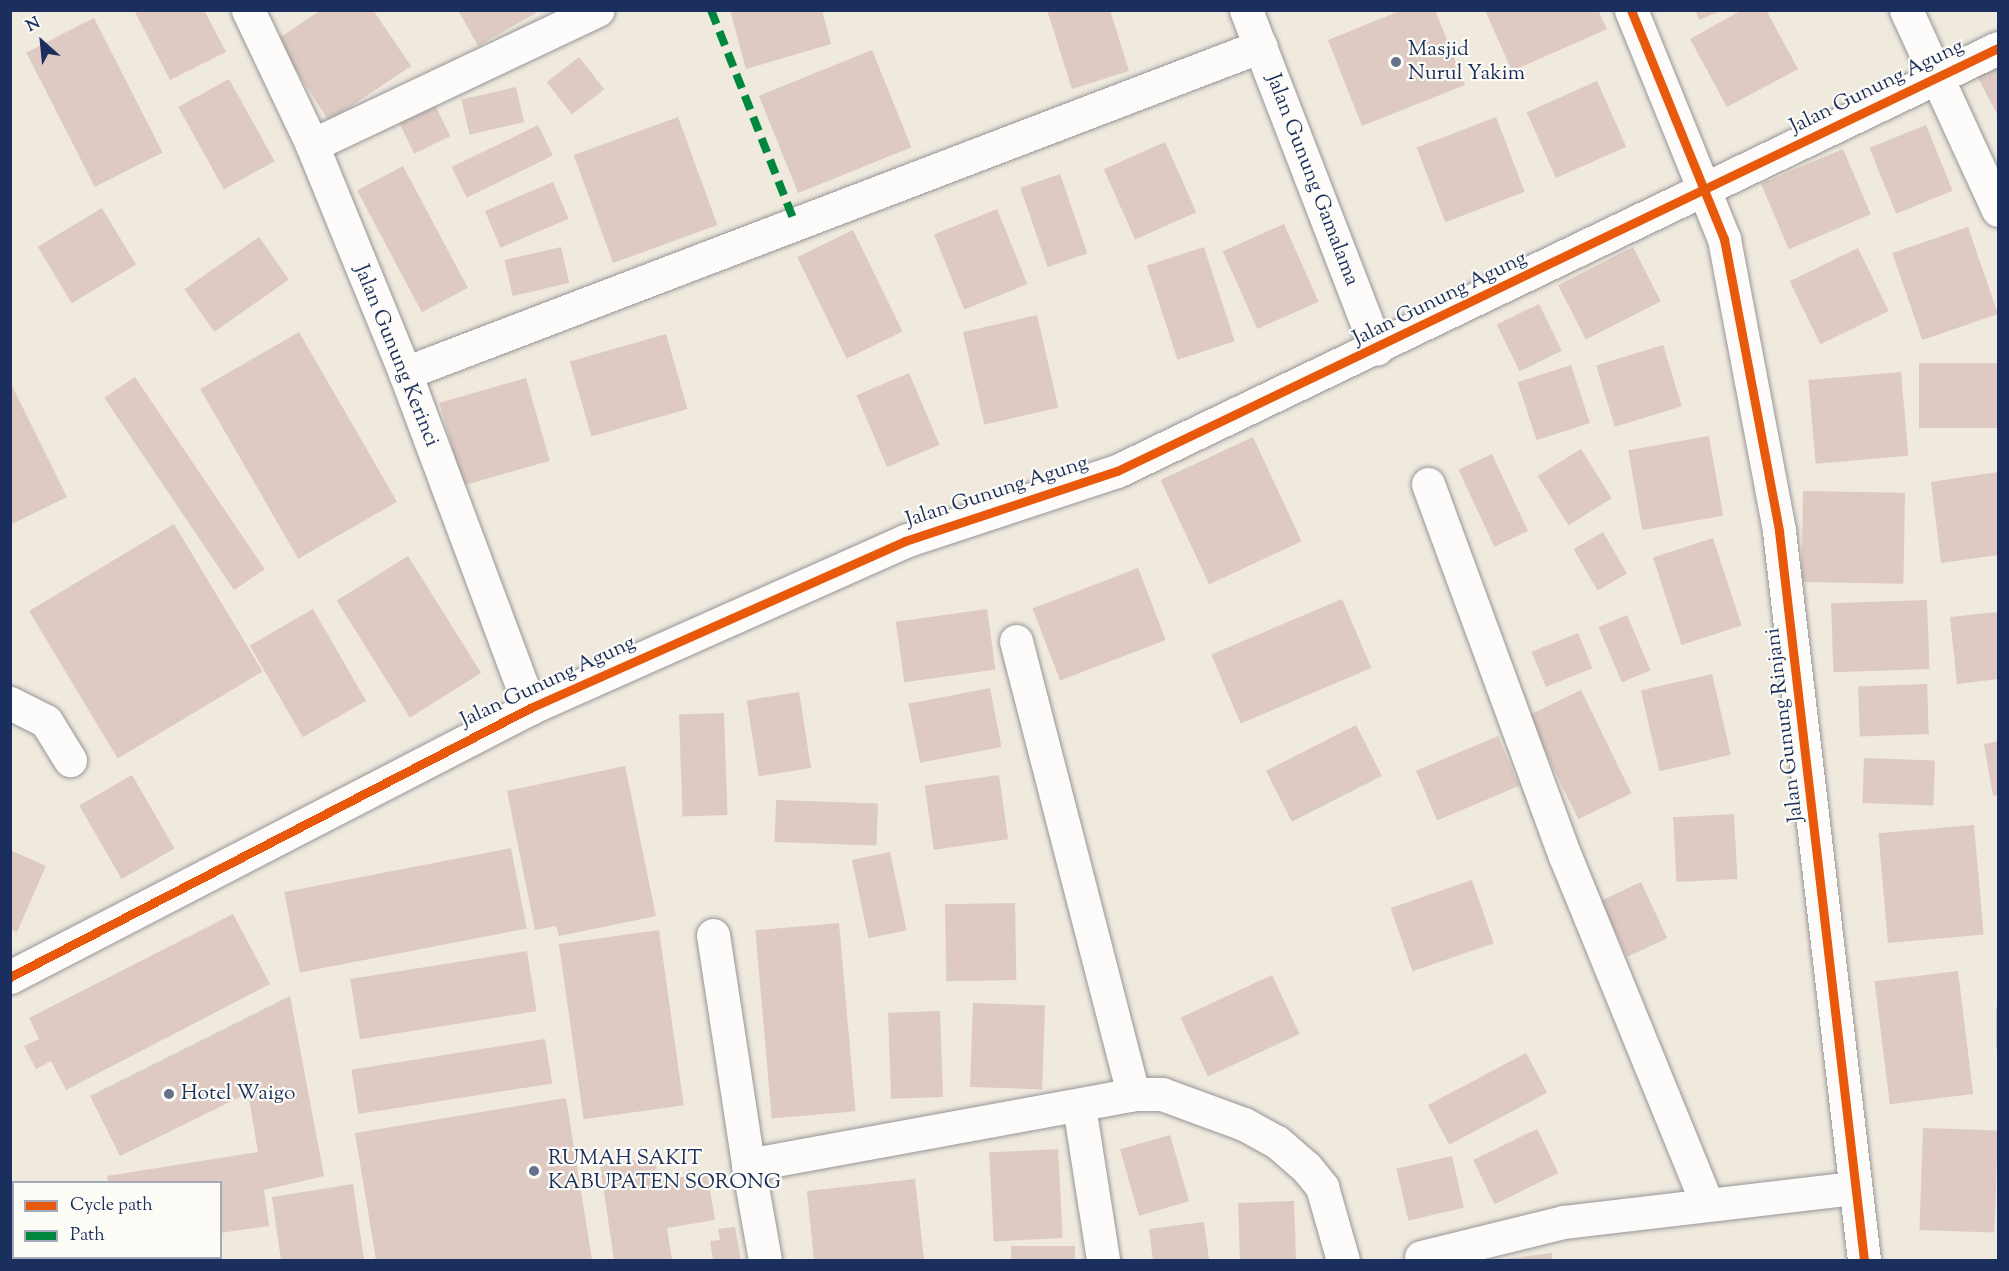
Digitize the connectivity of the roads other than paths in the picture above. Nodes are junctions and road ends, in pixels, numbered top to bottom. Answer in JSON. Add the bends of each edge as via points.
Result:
{"nodes":[{"id":1,"x":248,"y":10,"type":"edge"},
{"id":2,"x":598,"y":10,"type":"edge"},
{"id":3,"x":1246,"y":10,"type":"edge"},
{"id":4,"x":1631,"y":10,"type":"edge"},
{"id":5,"x":1906,"y":10,"type":"edge"},
{"id":6,"x":1261,"y":46,"type":"junction"},
{"id":7,"x":1998,"y":48,"type":"edge"},
{"id":8,"x":1935,"y":79,"type":"junction"},
{"id":9,"x":312,"y":145,"type":"junction"},
{"id":10,"x":1708,"y":190,"type":"junction"},
{"id":11,"x":1998,"y":210,"type":"edge"},
{"id":12,"x":1377,"y":349,"type":"junction"},
{"id":13,"x":405,"y":373,"type":"junction"},
{"id":14,"x":1428,"y":484,"type":"dead end"},
{"id":15,"x":1016,"y":640,"type":"dead end"},
{"id":16,"x":10,"y":703,"type":"edge"},
{"id":17,"x":530,"y":708,"type":"junction"},
{"id":18,"x":70,"y":760,"type":"dead end"},
{"id":19,"x":713,"y":935,"type":"dead end"},
{"id":20,"x":10,"y":977,"type":"edge"},
{"id":21,"x":1133,"y":1094,"type":"junction"},
{"id":22,"x":1079,"y":1106,"type":"junction"},
{"id":23,"x":751,"y":1180,"type":"junction"},
{"id":24,"x":1854,"y":1188,"type":"junction"},
{"id":25,"x":1706,"y":1202,"type":"junction"},
{"id":26,"x":1421,"y":1257,"type":"dead end"},
{"id":27,"x":765,"y":1260,"type":"edge"},
{"id":28,"x":1103,"y":1260,"type":"edge"},
{"id":29,"x":1343,"y":1260,"type":"edge"},
{"id":30,"x":1864,"y":1260,"type":"edge"}],
"edges":[{"from":1,"to":9,"type":"street","name":"Jalan Gunung Kerinci"},
{"from":2,"to":9,"type":"street"},
{"from":3,"to":6,"type":"street","name":"Jalan Gunung Gamalama"},
{"from":4,"to":10,"type":"street","name":"Jalan Gunung Rinjani"},
{"from":5,"to":8,"type":"street"},
{"from":6,"to":12,"type":"street","name":"Jalan Gunung Gamalama"},
{"from":6,"to":13,"type":"street"},
{"from":7,"to":8,"type":"street","name":"Jalan Gunung Agung"},
{"from":8,"to":10,"type":"street","name":"Jalan Gunung Agung"},
{"from":8,"to":11,"type":"street"},
{"from":9,"to":13,"type":"street","name":"Jalan Gunung Kerinci"},
{"from":10,"to":12,"type":"street","name":"Jalan Gunung Agung"},
{"from":10,"to":24,"type":"street","name":"Jalan Gunung Rinjani","via":[[1724,239],[1779,531]]},
{"from":12,"to":17,"type":"street","name":"Jalan Gunung Agung","via":[[1117,471],[905,541]]},
{"from":13,"to":17,"type":"street","name":"Jalan Gunung Kerinci"},
{"from":14,"to":25,"type":"street","via":[[1565,856]]},
{"from":15,"to":21,"type":"street"},
{"from":16,"to":18,"type":"street","via":[[46,721]]},
{"from":17,"to":20,"type":"street","name":"Jalan Gunung Agung"},
{"from":19,"to":23,"type":"street"},
{"from":21,"to":22,"type":"street"},
{"from":21,"to":29,"type":"street","via":[[1179,1096],[1277,1142],[1322,1187]]},
{"from":22,"to":23,"type":"street"},
{"from":22,"to":28,"type":"street"},
{"from":23,"to":27,"type":"street"},
{"from":24,"to":25,"type":"street"},
{"from":24,"to":30,"type":"street","name":"Jalan Gunung Rinjani"},
{"from":25,"to":26,"type":"street","via":[[1564,1222]]}]}
